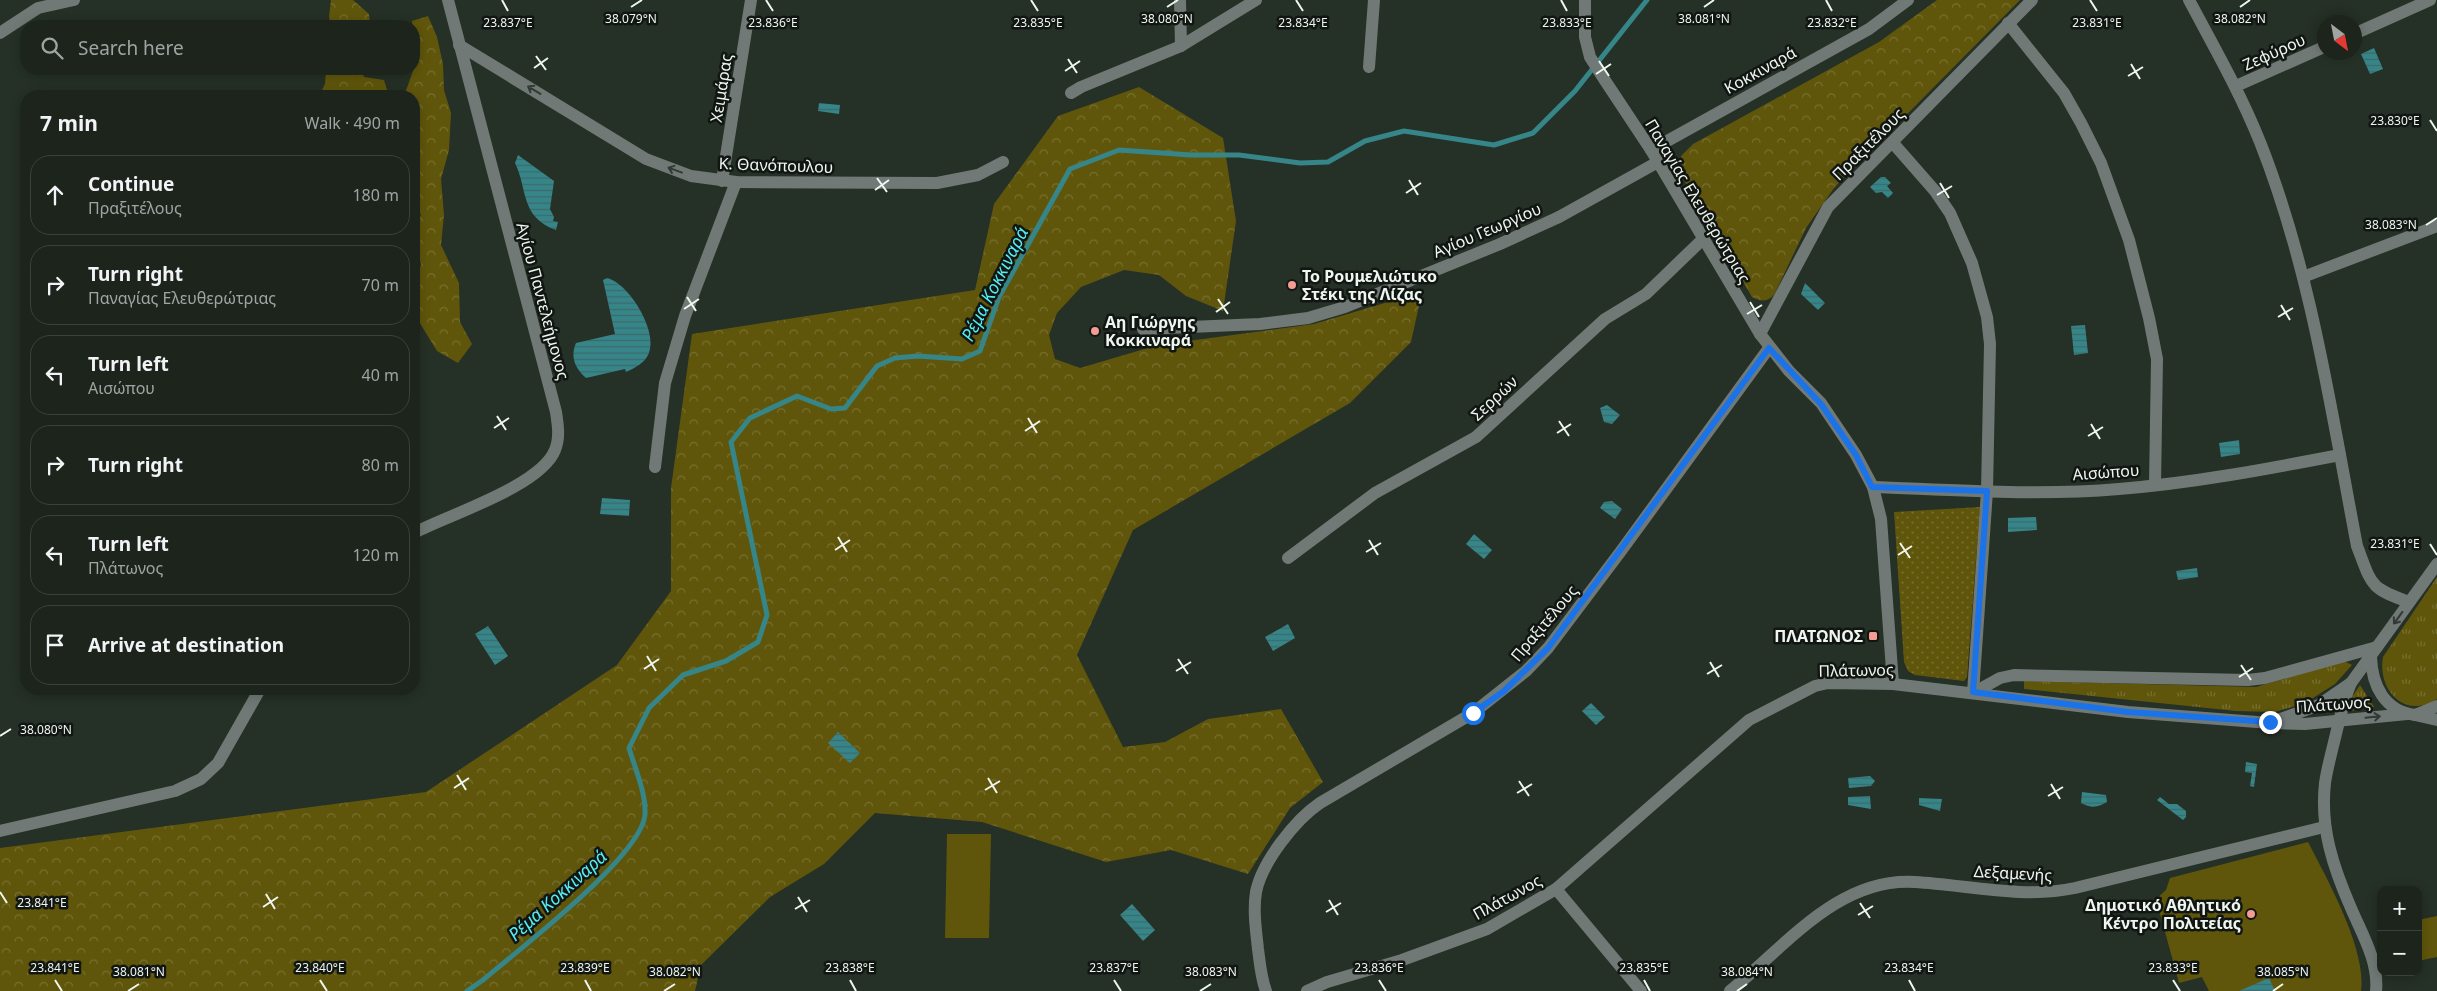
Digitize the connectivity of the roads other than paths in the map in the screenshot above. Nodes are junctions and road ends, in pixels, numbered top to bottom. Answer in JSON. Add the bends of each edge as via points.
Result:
{"nodes":[{"id":1,"x":74,"y":0,"type":"edge"},
{"id":2,"x":448,"y":0,"type":"edge"},
{"id":3,"x":751,"y":0,"type":"edge"},
{"id":4,"x":1180,"y":0,"type":"edge"},
{"id":5,"x":1256,"y":0,"type":"edge"},
{"id":6,"x":1374,"y":0,"type":"edge"},
{"id":7,"x":1585,"y":0,"type":"edge"},
{"id":8,"x":1908,"y":0,"type":"edge"},
{"id":9,"x":2032,"y":0,"type":"edge"},
{"id":10,"x":2189,"y":0,"type":"edge"},
{"id":11,"x":2430,"y":0,"type":"edge"},
{"id":12,"x":2008,"y":23,"type":"junction"},
{"id":13,"x":2362,"y":30,"type":"edge"},
{"id":14,"x":0,"y":33,"type":"edge"},
{"id":15,"x":458,"y":45,"type":"junction"},
{"id":16,"x":1181,"y":46,"type":"junction"},
{"id":17,"x":2317,"y":50,"type":"edge"},
{"id":18,"x":1369,"y":67,"type":"dead end"},
{"id":19,"x":2236,"y":86,"type":"junction"},
{"id":20,"x":1071,"y":93,"type":"dead end"},
{"id":21,"x":1893,"y":143,"type":"junction"},
{"id":22,"x":1651,"y":150,"type":"junction"},
{"id":23,"x":1003,"y":162,"type":"dead end"},
{"id":24,"x":1658,"y":162,"type":"junction"},
{"id":25,"x":722,"y":181,"type":"junction"},
{"id":26,"x":736,"y":182,"type":"junction"},
{"id":27,"x":2437,"y":226,"type":"edge"},
{"id":28,"x":1704,"y":238,"type":"junction"},
{"id":29,"x":2304,"y":277,"type":"junction"},
{"id":30,"x":1143,"y":328,"type":"dead end"},
{"id":31,"x":1760,"y":334,"type":"junction"},
{"id":32,"x":1769,"y":348,"type":"junction"},
{"id":33,"x":2340,"y":455,"type":"junction"},
{"id":34,"x":655,"y":467,"type":"dead end"},
{"id":35,"x":2155,"y":485,"type":"junction"},
{"id":36,"x":1872,"y":487,"type":"junction"},
{"id":37,"x":1987,"y":491,"type":"junction"},
{"id":38,"x":420,"y":529,"type":"edge"},
{"id":39,"x":1288,"y":558,"type":"dead end"},
{"id":40,"x":2437,"y":564,"type":"edge"},
{"id":41,"x":2409,"y":602,"type":"junction"},
{"id":42,"x":2374,"y":652,"type":"junction"},
{"id":43,"x":1893,"y":684,"type":"junction"},
{"id":44,"x":2352,"y":684,"type":"junction"},
{"id":45,"x":1973,"y":692,"type":"junction"},
{"id":46,"x":257,"y":695,"type":"edge"},
{"id":47,"x":2437,"y":706,"type":"edge"},
{"id":48,"x":2411,"y":714,"type":"junction"},
{"id":49,"x":2437,"y":720,"type":"edge"},
{"id":50,"x":2340,"y":721,"type":"junction"},
{"id":51,"x":2270,"y":722,"type":"junction"},
{"id":52,"x":2324,"y":827,"type":"junction"},
{"id":53,"x":0,"y":831,"type":"edge"},
{"id":54,"x":1556,"y":889,"type":"junction"},
{"id":55,"x":1266,"y":991,"type":"edge"},
{"id":56,"x":1307,"y":991,"type":"edge"},
{"id":57,"x":1641,"y":991,"type":"edge"},
{"id":58,"x":1730,"y":991,"type":"edge"},
{"id":59,"x":2376,"y":991,"type":"edge"}],
"edges":[{"from":1,"to":14,"type":"street","via":[[38,8]]},
{"from":2,"to":15,"type":"street","name":"Αγίου Παντελεήμονος"},
{"from":3,"to":25,"type":"street","name":"Χειμάρας"},
{"from":4,"to":16,"type":"street"},
{"from":5,"to":16,"type":"street"},
{"from":6,"to":18,"type":"street"},
{"from":7,"to":22,"type":"street","name":"Παναγίας Ελευθερώτριας","via":[[1590,57]]},
{"from":8,"to":22,"type":"street","name":"Κοκκιναρά","via":[[1869,29]]},
{"from":9,"to":12,"type":"street","name":"Πραξιτέλους"},
{"from":10,"to":19,"type":"street"},
{"from":11,"to":13,"type":"street"},
{"from":12,"to":21,"type":"street","name":"Πραξιτέλους"},
{"from":12,"to":35,"type":"street","via":[[2064,93],[2101,163],[2128,240],[2157,358]]},
{"from":25,"to":15,"type":"street","name":"Κ. Θανόπουλου","one_way":true,"via":[[691,176],[646,159]]},
{"from":15,"to":38,"type":"street","name":"Αγίου Παντελεήμονος","via":[[556,412],[558,442],[555,452],[533,476]]},
{"from":16,"to":20,"type":"street","via":[[1081,86]]},
{"from":17,"to":19,"type":"street","name":"Ζεφύρου"},
{"from":19,"to":29,"type":"street","via":[[2260,143]]},
{"from":21,"to":31,"type":"street","name":"Πραξιτέλους","via":[[1828,207]]},
{"from":21,"to":37,"type":"street","via":[[1950,213],[1981,288],[1990,344]]},
{"from":22,"to":24,"type":"street","name":"Παναγίας Ελευθερώτριας"},
{"from":23,"to":26,"type":"street","name":"Κ. Θανόπουλου","via":[[978,175],[937,183]]},
{"from":24,"to":28,"type":"street","name":"Παναγίας Ελευθερώτριας"},
{"from":24,"to":30,"type":"street","name":"Αγίου Γεωργίου","via":[[1559,217],[1345,307],[1308,318],[1260,324]]},
{"from":25,"to":26,"type":"street","name":"Κ. Θανόπουλου"},
{"from":26,"to":34,"type":"street","via":[[685,316],[665,383]]},
{"from":27,"to":29,"type":"street"},
{"from":28,"to":31,"type":"street","name":"Παναγίας Ελευθερώτριας"},
{"from":28,"to":39,"type":"street","name":"Σερρών","via":[[1646,294],[1605,319],[1476,437],[1375,493]]},
{"from":29,"to":33,"type":"street"},
{"from":31,"to":32,"type":"street","name":"Παναγίας Ελευθερώτριας"},
{"from":32,"to":36,"type":"street","name":"Παναγίας Ελευθερώτριας","via":[[1826,410],[1856,455]]},
{"from":32,"to":55,"type":"street","name":"Πραξιτέλους","via":[[1622,551],[1548,648],[1526,671],[1473,713],[1320,802],[1306,812],[1292,829],[1275,852],[1256,890],[1255,923]]},
{"from":33,"to":35,"type":"street","name":"Αισώπου","via":[[2239,474]]},
{"from":33,"to":41,"type":"street","via":[[2357,546],[2372,582],[2381,592]]},
{"from":35,"to":37,"type":"street","name":"Αισώπου","via":[[2082,492]]},
{"from":36,"to":37,"type":"street","name":"Αισώπου"},
{"from":36,"to":43,"type":"street","name":"Παναγίας Ελευθερώτριας","via":[[1880,519]]},
{"from":37,"to":45,"type":"street"},
{"from":40,"to":41,"type":"street"},
{"from":41,"to":42,"type":"street","one_way":true},
{"from":42,"to":44,"type":"street"},
{"from":42,"to":45,"type":"street","via":[[2248,680],[2014,675],[2000,678]]},
{"from":42,"to":48,"type":"street","via":[[2371,673],[2383,698],[2392,707]]},
{"from":43,"to":45,"type":"street","name":"Πλάτωνος"},
{"from":43,"to":54,"type":"street","name":"Πλάτωνος","via":[[1828,683],[1815,686],[1749,720]]},
{"from":44,"to":50,"type":"street","via":[[2343,702]]},
{"from":44,"to":51,"type":"street","via":[[2319,705]]},
{"from":45,"to":51,"type":"street","name":"Πλάτωνος","via":[[2128,712]]},
{"from":46,"to":53,"type":"street","via":[[218,763],[189,786]]},
{"from":47,"to":48,"type":"street"},
{"from":48,"to":49,"type":"street"},
{"from":50,"to":48,"type":"street","name":"Πλάτωνος","one_way":true},
{"from":50,"to":51,"type":"street","name":"Πλάτωνος"},
{"from":50,"to":52,"type":"street","via":[[2325,782]]},
{"from":52,"to":58,"type":"street","name":"Δεξαμενής","via":[[2043,893],[1914,882],[1879,886],[1835,903],[1818,914]]},
{"from":52,"to":59,"type":"street","via":[[2336,873],[2373,960]]},
{"from":54,"to":56,"type":"street","name":"Πλάτωνος","via":[[1487,928]]},
{"from":54,"to":57,"type":"street"}]}
